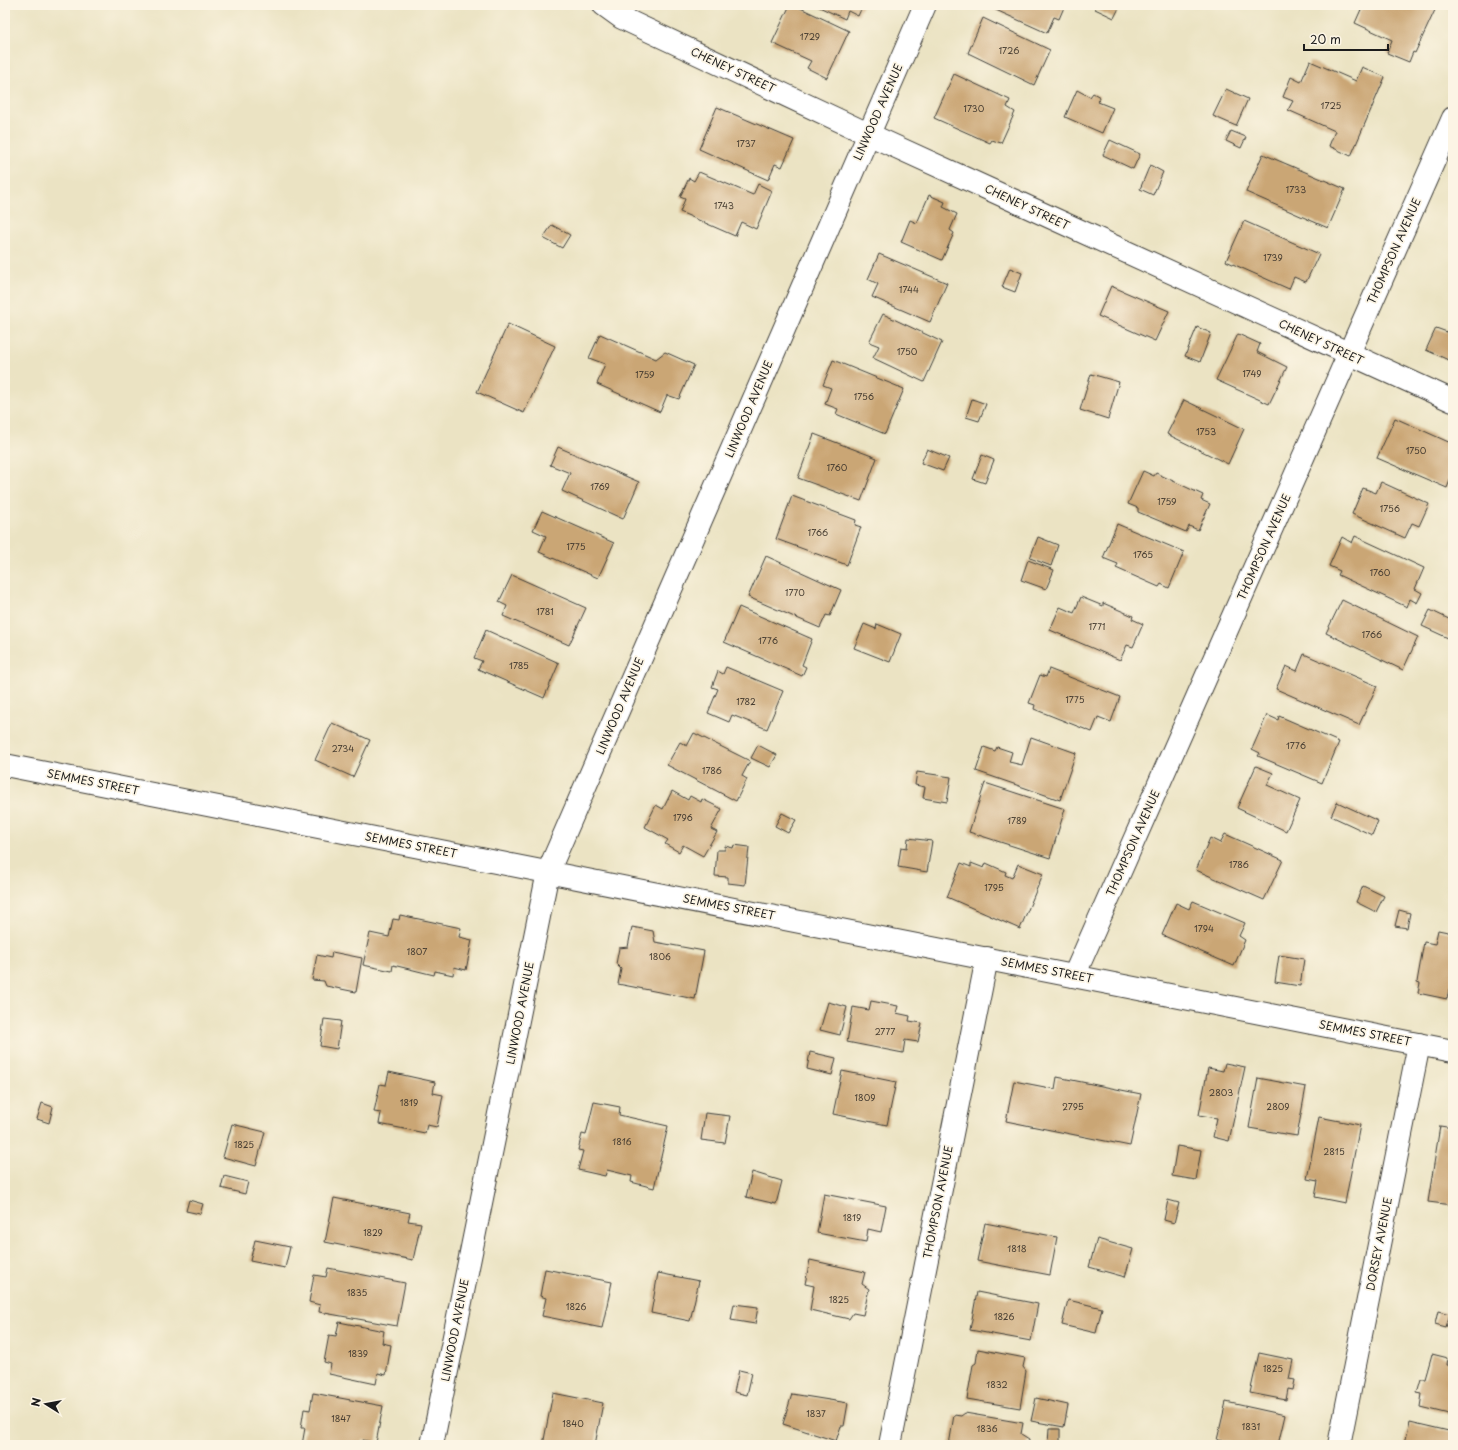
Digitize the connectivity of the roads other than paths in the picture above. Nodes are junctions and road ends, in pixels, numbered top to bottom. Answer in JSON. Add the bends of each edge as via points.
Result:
{"nodes":[{"id":1,"x":604,"y":5,"type":"edge"},
{"id":2,"x":925,"y":5,"type":"edge"},
{"id":3,"x":1453,"y":118,"type":"edge"},
{"id":4,"x":868,"y":134,"type":"junction"},
{"id":5,"x":1349,"y":354,"type":"junction"},
{"id":6,"x":1453,"y":401,"type":"edge"},
{"id":7,"x":5,"y":765,"type":"edge"},
{"id":8,"x":548,"y":872,"type":"junction"},
{"id":9,"x":987,"y":958,"type":"junction"},
{"id":10,"x":1074,"y":976,"type":"junction"},
{"id":11,"x":1419,"y":1044,"type":"junction"},
{"id":12,"x":1453,"y":1051,"type":"edge"},
{"id":13,"x":432,"y":1445,"type":"edge"},
{"id":14,"x":890,"y":1445,"type":"edge"},
{"id":15,"x":1339,"y":1445,"type":"edge"}],
"edges":[{"from":1,"to":4,"type":"street","name":"CHENEY STREET","via":[[622,18]]},
{"from":2,"to":4,"type":"street","name":"LINWOOD AVENUE"},
{"from":3,"to":5,"type":"street","name":"THOMPSON AVENUE"},
{"from":4,"to":5,"type":"street","name":"CHENEY STREET"},
{"from":4,"to":8,"type":"street","name":"LINWOOD AVENUE"},
{"from":5,"to":6,"type":"street","name":"CHENEY STREET"},
{"from":5,"to":10,"type":"street","name":"THOMPSON AVENUE"},
{"from":7,"to":8,"type":"street","name":"SEMMES STREET"},
{"from":8,"to":9,"type":"street","name":"SEMMES STREET"},
{"from":8,"to":13,"type":"street","name":"LINWOOD AVENUE"},
{"from":9,"to":10,"type":"street","name":"SEMMES STREET"},
{"from":9,"to":14,"type":"street","name":"THOMPSON AVENUE"},
{"from":10,"to":11,"type":"street","name":"SEMMES STREET"},
{"from":11,"to":12,"type":"street","name":"SEMMES STREET"},
{"from":11,"to":15,"type":"street","name":"DORSEY AVENUE"}]}
